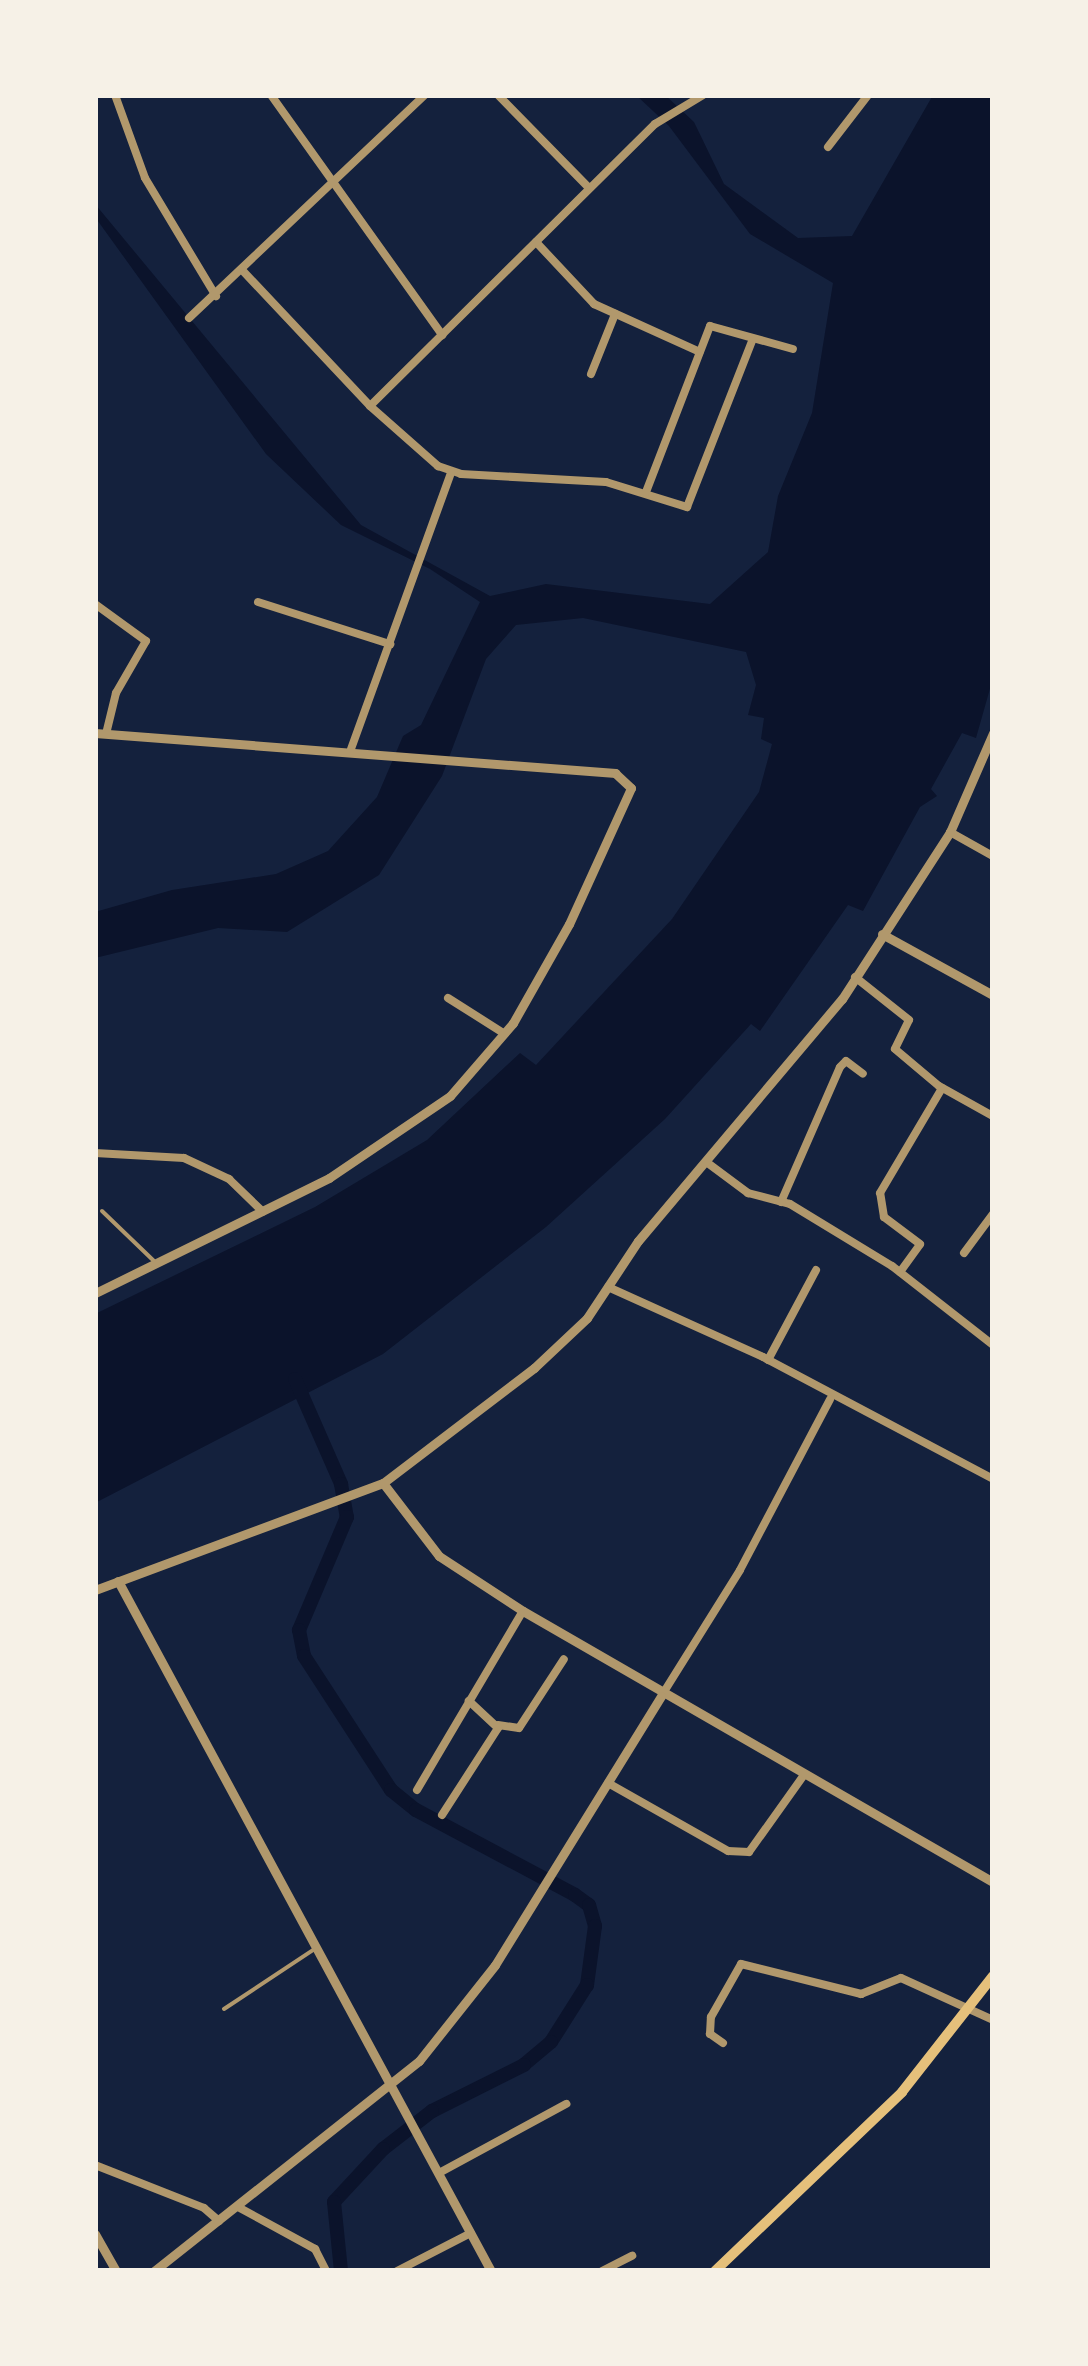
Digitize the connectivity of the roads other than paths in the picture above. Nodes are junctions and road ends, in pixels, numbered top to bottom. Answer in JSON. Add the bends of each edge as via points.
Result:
{"nodes":[{"id":1,"x":114,"y":95,"type":"edge"},
{"id":2,"x":271,"y":95,"type":"edge"},
{"id":3,"x":424,"y":95,"type":"edge"},
{"id":4,"x":498,"y":95,"type":"edge"},
{"id":5,"x":703,"y":95,"type":"edge"},
{"id":6,"x":868,"y":95,"type":"edge"},
{"id":7,"x":828,"y":147,"type":"dead end"},
{"id":8,"x":336,"y":182,"type":"junction"},
{"id":9,"x":588,"y":188,"type":"junction"},
{"id":10,"x":536,"y":242,"type":"junction"},
{"id":11,"x":243,"y":271,"type":"junction"},
{"id":12,"x":216,"y":296,"type":"junction"},
{"id":13,"x":614,"y":314,"type":"junction"},
{"id":14,"x":189,"y":318,"type":"dead end"},
{"id":15,"x":442,"y":335,"type":"junction"},
{"id":16,"x":754,"y":339,"type":"junction"},
{"id":17,"x":793,"y":349,"type":"dead end"},
{"id":18,"x":700,"y":352,"type":"junction"},
{"id":19,"x":590,"y":374,"type":"dead end"},
{"id":20,"x":370,"y":406,"type":"junction"},
{"id":21,"x":451,"y":472,"type":"junction"},
{"id":22,"x":646,"y":492,"type":"junction"},
{"id":23,"x":258,"y":602,"type":"dead end"},
{"id":24,"x":95,"y":604,"type":"edge"},
{"id":25,"x":390,"y":644,"type":"junction"},
{"id":26,"x":993,"y":732,"type":"edge"},
{"id":27,"x":100,"y":734,"type":"edge"},
{"id":28,"x":351,"y":748,"type":"junction"},
{"id":29,"x":950,"y":832,"type":"junction"},
{"id":30,"x":993,"y":856,"type":"edge"},
{"id":31,"x":882,"y":934,"type":"junction"},
{"id":32,"x":855,"y":977,"type":"junction"},
{"id":33,"x":993,"y":995,"type":"edge"},
{"id":34,"x":448,"y":998,"type":"dead end"},
{"id":35,"x":505,"y":1034,"type":"junction"},
{"id":36,"x":864,"y":1074,"type":"dead end"},
{"id":37,"x":942,"y":1088,"type":"junction"},
{"id":38,"x":993,"y":1116,"type":"edge"},
{"id":39,"x":95,"y":1153,"type":"edge"},
{"id":40,"x":709,"y":1164,"type":"junction"},
{"id":41,"x":781,"y":1202,"type":"junction"},
{"id":42,"x":102,"y":1211,"type":"dead end"},
{"id":43,"x":263,"y":1212,"type":"junction"},
{"id":44,"x":993,"y":1214,"type":"edge"},
{"id":45,"x":964,"y":1253,"type":"dead end"},
{"id":46,"x":156,"y":1264,"type":"junction"},
{"id":47,"x":816,"y":1270,"type":"dead end"},
{"id":48,"x":900,"y":1272,"type":"junction"},
{"id":49,"x":608,"y":1288,"type":"junction"},
{"id":50,"x":95,"y":1293,"type":"edge"},
{"id":51,"x":993,"y":1345,"type":"edge"},
{"id":52,"x":768,"y":1360,"type":"junction"},
{"id":53,"x":830,"y":1398,"type":"junction"},
{"id":54,"x":993,"y":1479,"type":"edge"},
{"id":55,"x":383,"y":1483,"type":"junction"},
{"id":56,"x":118,"y":1581,"type":"junction"},
{"id":57,"x":95,"y":1590,"type":"edge"},
{"id":58,"x":523,"y":1611,"type":"junction"},
{"id":59,"x":564,"y":1659,"type":"dead end"},
{"id":60,"x":662,"y":1696,"type":"junction"},
{"id":61,"x":469,"y":1700,"type":"junction"},
{"id":62,"x":498,"y":1726,"type":"junction"},
{"id":63,"x":804,"y":1775,"type":"junction"},
{"id":64,"x":608,"y":1783,"type":"junction"},
{"id":65,"x":417,"y":1790,"type":"dead end"},
{"id":66,"x":442,"y":1815,"type":"dead end"},
{"id":67,"x":993,"y":1882,"type":"edge"},
{"id":68,"x":317,"y":1948,"type":"junction"},
{"id":69,"x":993,"y":1976,"type":"edge"},
{"id":70,"x":224,"y":2009,"type":"dead end"},
{"id":71,"x":968,"y":2010,"type":"junction"},
{"id":72,"x":993,"y":2020,"type":"edge"},
{"id":73,"x":722,"y":2043,"type":"dead end"},
{"id":74,"x":393,"y":2086,"type":"junction"},
{"id":75,"x":566,"y":2104,"type":"dead end"},
{"id":76,"x":95,"y":2165,"type":"edge"},
{"id":77,"x":439,"y":2173,"type":"junction"},
{"id":78,"x":238,"y":2207,"type":"junction"},
{"id":79,"x":219,"y":2221,"type":"junction"},
{"id":80,"x":471,"y":2233,"type":"junction"},
{"id":81,"x":95,"y":2234,"type":"edge"},
{"id":82,"x":632,"y":2256,"type":"dead end"},
{"id":83,"x":116,"y":2271,"type":"edge"},
{"id":84,"x":154,"y":2271,"type":"edge"},
{"id":85,"x":326,"y":2271,"type":"edge"},
{"id":86,"x":397,"y":2271,"type":"edge"},
{"id":87,"x":491,"y":2271,"type":"edge"},
{"id":88,"x":602,"y":2271,"type":"edge"},
{"id":89,"x":716,"y":2271,"type":"edge"}],
"edges":[{"from":1,"to":12,"type":"street","via":[[145,178]]},
{"from":2,"to":8,"type":"street"},
{"from":3,"to":8,"type":"street"},
{"from":4,"to":9,"type":"street"},
{"from":5,"to":9,"type":"street","via":[[656,124]]},
{"from":6,"to":7,"type":"street"},
{"from":8,"to":11,"type":"street"},
{"from":8,"to":15,"type":"street"},
{"from":9,"to":10,"type":"street"},
{"from":10,"to":13,"type":"street","via":[[594,304]]},
{"from":10,"to":15,"type":"street"},
{"from":11,"to":12,"type":"street"},
{"from":11,"to":20,"type":"street"},
{"from":12,"to":14,"type":"street"},
{"from":13,"to":18,"type":"street"},
{"from":13,"to":19,"type":"street"},
{"from":15,"to":20,"type":"street"},
{"from":16,"to":17,"type":"street"},
{"from":16,"to":18,"type":"street","via":[[710,326]]},
{"from":16,"to":22,"type":"street","via":[[687,507]]},
{"from":18,"to":22,"type":"street"},
{"from":20,"to":21,"type":"street"},
{"from":21,"to":22,"type":"street","via":[[606,482]]},
{"from":21,"to":25,"type":"street"},
{"from":23,"to":25,"type":"street"},
{"from":24,"to":27,"type":"street","via":[[146,641]]},
{"from":25,"to":28,"type":"street"},
{"from":26,"to":29,"type":"street"},
{"from":27,"to":28,"type":"street"},
{"from":28,"to":35,"type":"street","via":[[615,773],[632,788]]},
{"from":29,"to":30,"type":"street"},
{"from":29,"to":31,"type":"street"},
{"from":31,"to":32,"type":"street"},
{"from":31,"to":33,"type":"street"},
{"from":32,"to":37,"type":"street","via":[[908,1020],[894,1049]]},
{"from":32,"to":40,"type":"street"},
{"from":34,"to":35,"type":"street"},
{"from":35,"to":43,"type":"street","via":[[478,1069],[412,1126]]},
{"from":36,"to":41,"type":"street","via":[[846,1060],[840,1067]]},
{"from":37,"to":38,"type":"street"},
{"from":37,"to":48,"type":"street","via":[[880,1194],[884,1217],[920,1244]]},
{"from":39,"to":43,"type":"street","via":[[184,1158],[229,1180]]},
{"from":40,"to":41,"type":"street","via":[[748,1194]]},
{"from":40,"to":49,"type":"street","via":[[638,1241]]},
{"from":41,"to":48,"type":"street"},
{"from":42,"to":46,"type":"lane"},
{"from":43,"to":46,"type":"street"},
{"from":44,"to":45,"type":"street"},
{"from":46,"to":50,"type":"street"},
{"from":47,"to":52,"type":"street"},
{"from":48,"to":51,"type":"street"},
{"from":49,"to":52,"type":"street"},
{"from":49,"to":55,"type":"street","via":[[534,1368]]},
{"from":52,"to":53,"type":"street"},
{"from":53,"to":54,"type":"street"},
{"from":53,"to":60,"type":"street","via":[[740,1570]]},
{"from":55,"to":56,"type":"street"},
{"from":55,"to":58,"type":"street","via":[[439,1556]]},
{"from":56,"to":57,"type":"street"},
{"from":56,"to":68,"type":"street"},
{"from":58,"to":60,"type":"street"},
{"from":58,"to":61,"type":"street"},
{"from":59,"to":62,"type":"street","via":[[519,1728]]},
{"from":60,"to":63,"type":"street"},
{"from":60,"to":64,"type":"street"},
{"from":61,"to":62,"type":"street"},
{"from":61,"to":65,"type":"street"},
{"from":62,"to":66,"type":"street"},
{"from":63,"to":64,"type":"street","via":[[749,1852],[728,1851]]},
{"from":63,"to":67,"type":"street"},
{"from":64,"to":74,"type":"street","via":[[494,1965]]},
{"from":68,"to":70,"type":"lane"},
{"from":68,"to":74,"type":"street"},
{"from":69,"to":71,"type":"main road"},
{"from":71,"to":72,"type":"street"},
{"from":71,"to":73,"type":"street","via":[[901,1978],[860,1994],[741,1964],[711,2017],[710,2034]]},
{"from":71,"to":89,"type":"main road","via":[[902,2092]]},
{"from":74,"to":77,"type":"street"},
{"from":74,"to":78,"type":"street"},
{"from":75,"to":77,"type":"street"},
{"from":76,"to":79,"type":"street","via":[[204,2208]]},
{"from":77,"to":80,"type":"street"},
{"from":78,"to":79,"type":"street"},
{"from":78,"to":85,"type":"street","via":[[315,2249]]},
{"from":79,"to":84,"type":"street"},
{"from":80,"to":86,"type":"street"},
{"from":80,"to":87,"type":"street"},
{"from":81,"to":83,"type":"street"},
{"from":82,"to":88,"type":"street"}]}
